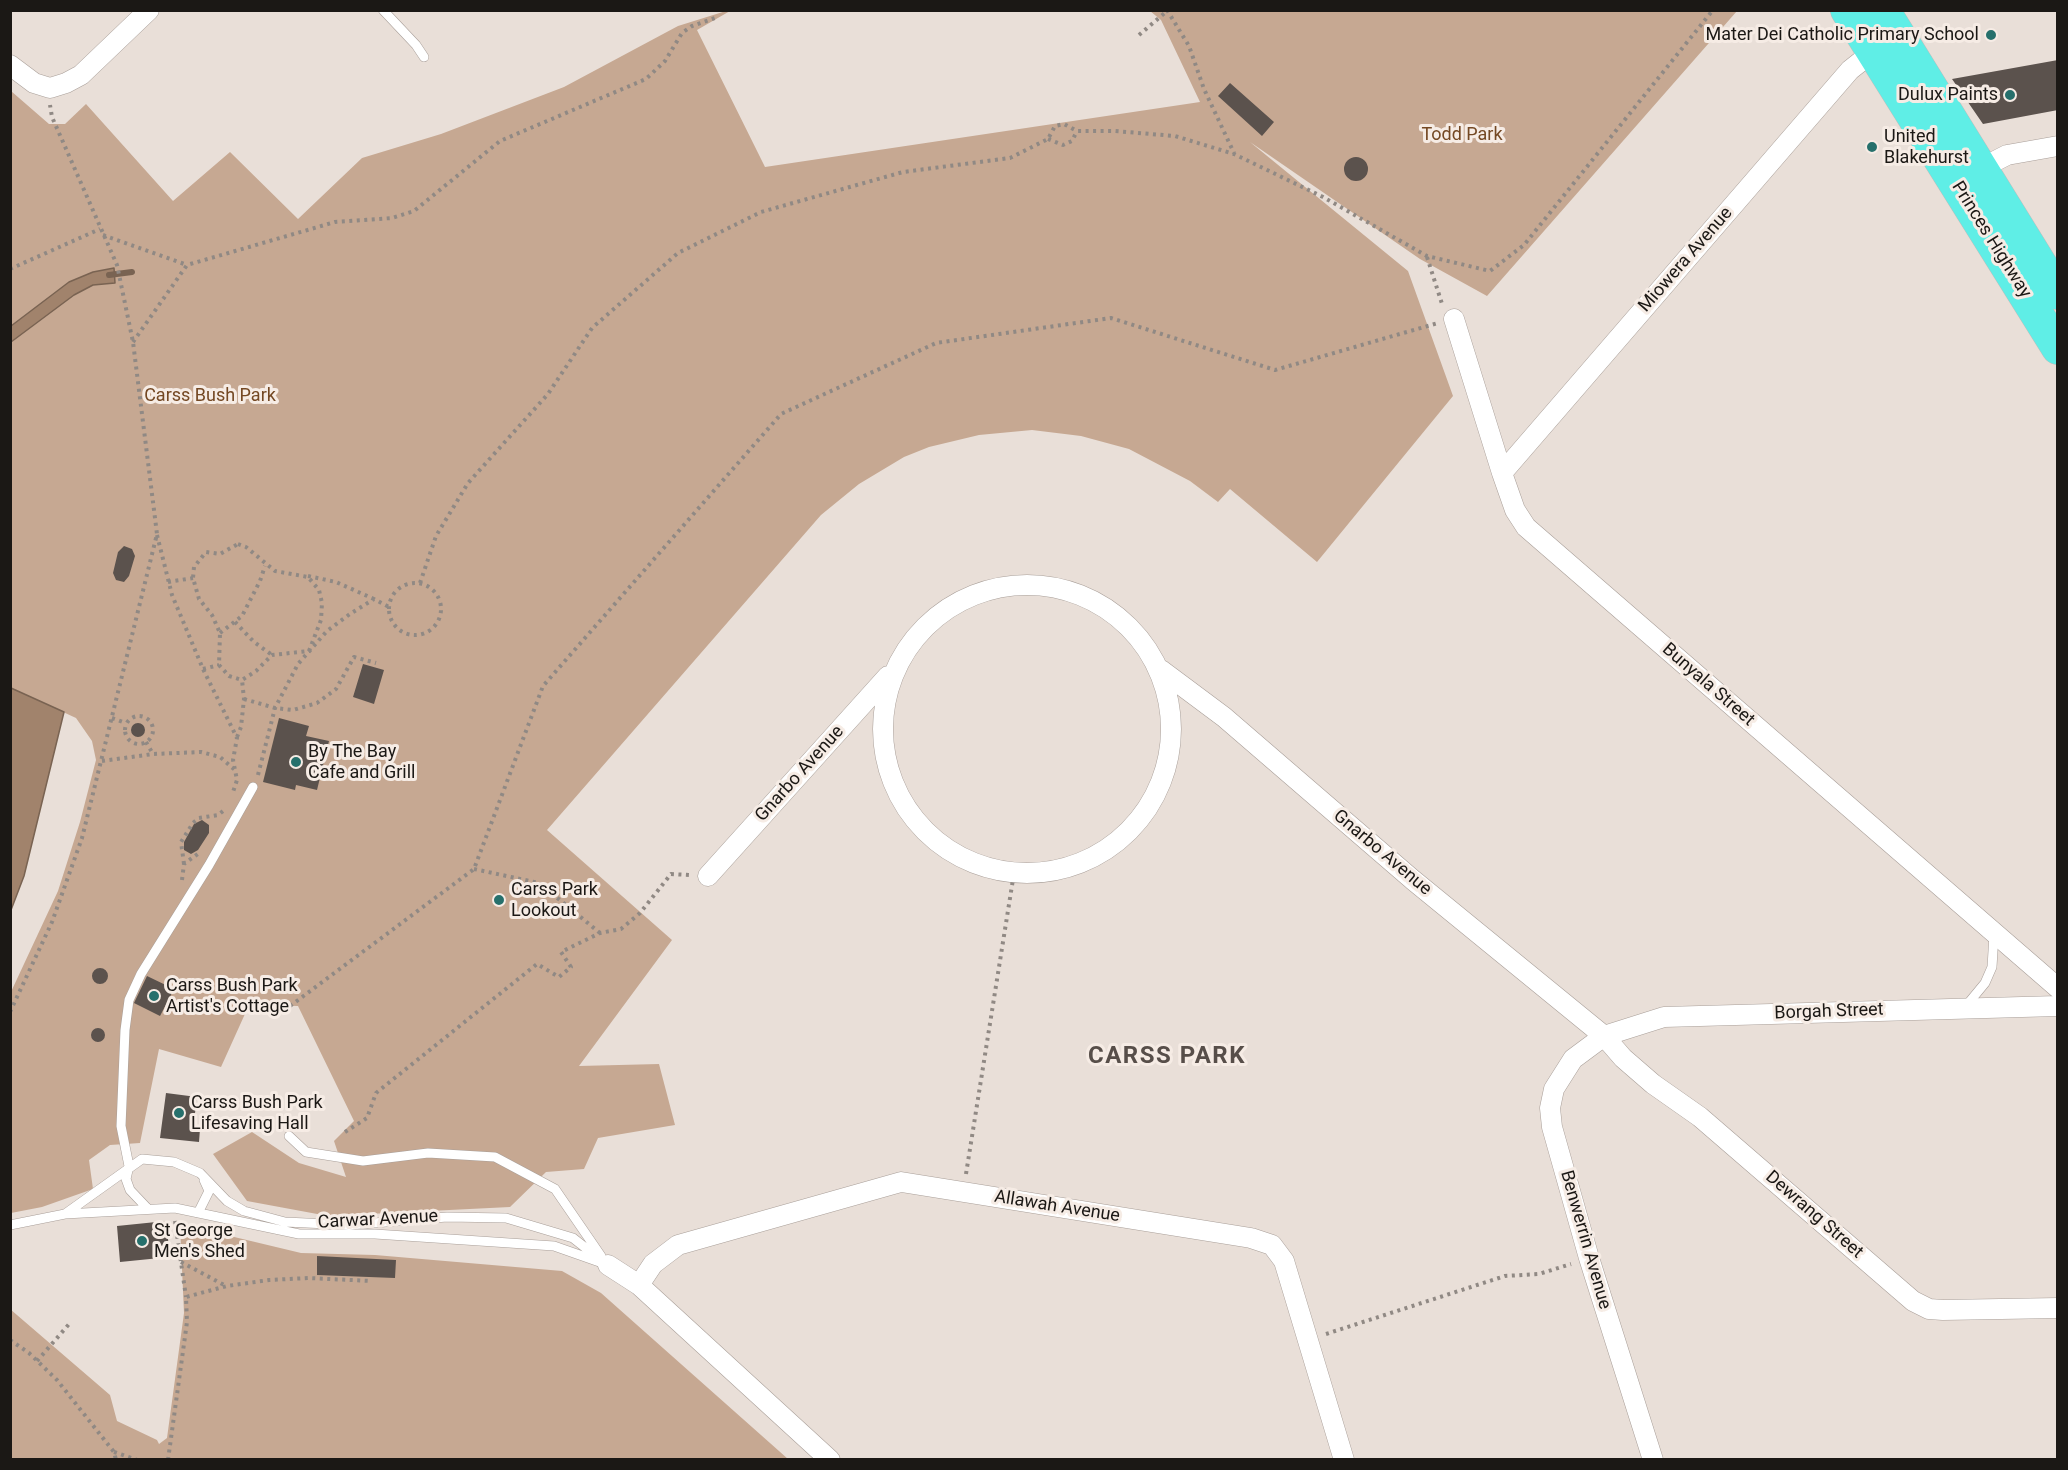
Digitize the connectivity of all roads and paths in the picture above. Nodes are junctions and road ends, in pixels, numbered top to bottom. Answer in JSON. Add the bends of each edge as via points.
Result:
{"nodes":[{"id":1,"x":149,"y":10,"type":"edge"},
{"id":2,"x":384,"y":10,"type":"edge"},
{"id":3,"x":1167,"y":10,"type":"edge"},
{"id":4,"x":1713,"y":10,"type":"edge"},
{"id":5,"x":1847,"y":10,"type":"edge"},
{"id":6,"x":1883,"y":10,"type":"edge"},
{"id":7,"x":715,"y":18,"type":"dead end"},
{"id":8,"x":1139,"y":35,"type":"dead end"},
{"id":9,"x":1874,"y":51,"type":"junction"},
{"id":10,"x":424,"y":57,"type":"dead end"},
{"id":11,"x":10,"y":64,"type":"edge"},
{"id":12,"x":50,"y":88,"type":"junction"},
{"id":13,"x":1077,"y":131,"type":"junction"},
{"id":14,"x":1048,"y":139,"type":"junction"},
{"id":15,"x":2058,"y":146,"type":"edge"},
{"id":16,"x":1234,"y":154,"type":"junction"},
{"id":17,"x":1968,"y":175,"type":"junction"},
{"id":18,"x":100,"y":229,"type":"junction"},
{"id":19,"x":103,"y":235,"type":"junction"},
{"id":20,"x":1426,"y":256,"type":"junction"},
{"id":21,"x":187,"y":265,"type":"junction"},
{"id":22,"x":10,"y":269,"type":"edge"},
{"id":23,"x":2058,"y":293,"type":"edge"},
{"id":24,"x":1451,"y":320,"type":"junction"},
{"id":25,"x":133,"y":342,"type":"junction"},
{"id":26,"x":2058,"y":348,"type":"edge"},
{"id":27,"x":1502,"y":473,"type":"junction"},
{"id":28,"x":157,"y":534,"type":"junction"},
{"id":29,"x":265,"y":566,"type":"junction"},
{"id":30,"x":302,"y":575,"type":"junction"},
{"id":31,"x":193,"y":578,"type":"junction"},
{"id":32,"x":168,"y":582,"type":"junction"},
{"id":33,"x":420,"y":583,"type":"junction"},
{"id":34,"x":374,"y":599,"type":"junction"},
{"id":35,"x":389,"y":607,"type":"junction"},
{"id":36,"x":235,"y":622,"type":"junction"},
{"id":37,"x":219,"y":633,"type":"junction"},
{"id":38,"x":309,"y":651,"type":"junction"},
{"id":39,"x":272,"y":655,"type":"junction"},
{"id":40,"x":376,"y":663,"type":"dead end"},
{"id":41,"x":219,"y":665,"type":"junction"},
{"id":42,"x":203,"y":669,"type":"junction"},
{"id":43,"x":1161,"y":670,"type":"junction"},
{"id":44,"x":892,"y":672,"type":"junction"},
{"id":45,"x":242,"y":680,"type":"junction"},
{"id":46,"x":244,"y":699,"type":"junction"},
{"id":47,"x":275,"y":708,"type":"junction"},
{"id":48,"x":112,"y":718,"type":"junction"},
{"id":49,"x":126,"y":723,"type":"junction"},
{"id":50,"x":237,"y":738,"type":"junction"},
{"id":51,"x":146,"y":742,"type":"junction"},
{"id":52,"x":153,"y":754,"type":"junction"},
{"id":53,"x":102,"y":761,"type":"junction"},
{"id":54,"x":237,"y":773,"type":"junction"},
{"id":55,"x":253,"y":787,"type":"junction"},
{"id":56,"x":231,"y":796,"type":"dead end"},
{"id":57,"x":227,"y":803,"type":"dead end"},
{"id":58,"x":224,"y":811,"type":"junction"},
{"id":59,"x":219,"y":820,"type":"dead end"},
{"id":60,"x":204,"y":845,"type":"dead end"},
{"id":61,"x":184,"y":864,"type":"junction"},
{"id":62,"x":474,"y":869,"type":"junction"},
{"id":63,"x":1014,"y":873,"type":"junction"},
{"id":64,"x":708,"y":876,"type":"joint"},
{"id":65,"x":178,"y":917,"type":"junction"},
{"id":66,"x":600,"y":933,"type":"junction"},
{"id":67,"x":1994,"y":933,"type":"junction"},
{"id":68,"x":2058,"y":988,"type":"edge"},
{"id":69,"x":290,"y":1006,"type":"dead end"},
{"id":70,"x":2058,"y":1006,"type":"edge"},
{"id":71,"x":1964,"y":1008,"type":"junction"},
{"id":72,"x":10,"y":1012,"type":"edge"},
{"id":73,"x":1604,"y":1036,"type":"junction"},
{"id":74,"x":345,"y":1132,"type":"dead end"},
{"id":75,"x":289,"y":1136,"type":"dead end"},
{"id":76,"x":129,"y":1166,"type":"junction"},
{"id":77,"x":967,"y":1168,"type":"dead end"},
{"id":78,"x":200,"y":1173,"type":"junction"},
{"id":79,"x":148,"y":1209,"type":"junction"},
{"id":80,"x":198,"y":1213,"type":"junction"},
{"id":81,"x":64,"y":1214,"type":"junction"},
{"id":82,"x":175,"y":1220,"type":"dead end"},
{"id":83,"x":10,"y":1225,"type":"edge"},
{"id":84,"x":1589,"y":1258,"type":"junction"},
{"id":85,"x":181,"y":1262,"type":"junction"},
{"id":86,"x":608,"y":1266,"type":"junction"},
{"id":87,"x":372,"y":1281,"type":"dead end"},
{"id":88,"x":639,"y":1285,"type":"junction"},
{"id":89,"x":227,"y":1286,"type":"junction"},
{"id":90,"x":186,"y":1297,"type":"junction"},
{"id":91,"x":2058,"y":1308,"type":"edge"},
{"id":92,"x":70,"y":1323,"type":"dead end"},
{"id":93,"x":1308,"y":1339,"type":"junction"},
{"id":94,"x":10,"y":1340,"type":"edge"},
{"id":95,"x":37,"y":1361,"type":"junction"},
{"id":96,"x":114,"y":1452,"type":"junction"},
{"id":97,"x":117,"y":1460,"type":"edge"},
{"id":98,"x":137,"y":1460,"type":"edge"},
{"id":99,"x":168,"y":1460,"type":"edge"},
{"id":100,"x":830,"y":1460,"type":"edge"},
{"id":101,"x":1344,"y":1460,"type":"edge"},
{"id":102,"x":1653,"y":1460,"type":"edge"}],
"edges":[{"from":1,"to":12,"type":"street","via":[[81,75]]},
{"from":2,"to":10,"type":"lane"},
{"from":3,"to":8,"type":"path"},
{"from":3,"to":16,"type":"path","via":[[1189,46]]},
{"from":4,"to":20,"type":"path","via":[[1524,244],[1490,271]]},
{"from":5,"to":9,"type":"highway","name":"Princes Highway"},
{"from":6,"to":17,"type":"highway","name":"Princes Highway"},
{"from":7,"to":21,"type":"path","via":[[681,33],[665,61],[646,80],[500,141],[402,216],[335,222]]},
{"from":9,"to":17,"type":"highway","name":"Princes Highway"},
{"from":9,"to":27,"type":"street","name":"Miowera Avenue","via":[[1850,70]]},
{"from":11,"to":12,"type":"street","via":[[34,83]]},
{"from":12,"to":18,"type":"path","via":[[50,111]]},
{"from":13,"to":14,"type":"path","via":[[1072,141],[1063,145]]},
{"from":13,"to":14,"type":"path","via":[[1069,124],[1059,124]]},
{"from":13,"to":16,"type":"path","via":[[1175,136]]},
{"from":14,"to":33,"type":"path","via":[[1010,158],[903,172],[761,212],[678,253],[592,328],[548,394],[468,483],[436,536]]},
{"from":15,"to":17,"type":"street","via":[[2007,155]]},
{"from":16,"to":20,"type":"path","via":[[1323,197]]},
{"from":17,"to":23,"type":"highway","name":"Princes Highway"},
{"from":17,"to":26,"type":"highway","name":"Princes Highway"},
{"from":18,"to":19,"type":"path"},
{"from":18,"to":22,"type":"path"},
{"from":19,"to":21,"type":"path"},
{"from":19,"to":25,"type":"path","via":[[117,267]]},
{"from":20,"to":24,"type":"path"},
{"from":21,"to":25,"type":"path"},
{"from":24,"to":27,"type":"street","name":"Bunyala Street"},
{"from":24,"to":62,"type":"path","via":[[1275,370],[1111,318],[936,343],[781,414],[543,686]]},
{"from":25,"to":28,"type":"path"},
{"from":27,"to":67,"type":"street","name":"Bunyala Street","via":[[1515,510],[1526,527]]},
{"from":28,"to":32,"type":"path"},
{"from":28,"to":48,"type":"path"},
{"from":29,"to":30,"type":"path","via":[[285,575]]},
{"from":29,"to":31,"type":"path","via":[[238,544],[220,554],[206,552],[194,567]]},
{"from":29,"to":36,"type":"path","via":[[246,609]]},
{"from":30,"to":34,"type":"path","via":[[336,582]]},
{"from":30,"to":38,"type":"path","via":[[314,582],[322,603],[321,620]]},
{"from":31,"to":32,"type":"path"},
{"from":31,"to":37,"type":"path","via":[[199,599],[212,615]]},
{"from":32,"to":42,"type":"path"},
{"from":33,"to":35,"type":"path","via":[[403,586],[391,598]]},
{"from":33,"to":35,"type":"path","via":[[435,591],[442,607],[432,630],[416,636],[407,634],[393,624]]},
{"from":34,"to":35,"type":"path"},
{"from":34,"to":38,"type":"path","via":[[327,631]]},
{"from":36,"to":37,"type":"path"},
{"from":36,"to":39,"type":"path"},
{"from":37,"to":41,"type":"path"},
{"from":38,"to":39,"type":"path"},
{"from":38,"to":47,"type":"path","via":[[289,678]]},
{"from":39,"to":45,"type":"path"},
{"from":40,"to":47,"type":"path","via":[[354,657],[336,688],[317,703],[293,710]]},
{"from":41,"to":42,"type":"path"},
{"from":41,"to":45,"type":"path","via":[[229,676]]},
{"from":42,"to":50,"type":"path"},
{"from":43,"to":44,"type":"street","name":"Gnarbo Avenue","via":[[1152,651],[1116,615],[1077,593],[1027,585],[984,591],[939,615]]},
{"from":43,"to":63,"type":"street","name":"Gnarbo Avenue","via":[[1171,709],[1170,753],[1146,812],[1126,834],[1097,855],[1058,871]]},
{"from":43,"to":73,"type":"street","name":"Gnarbo Avenue","via":[[1224,717],[1413,880]]},
{"from":44,"to":63,"type":"street","name":"Gnarbo Avenue","via":[[881,722],[882,745],[894,786],[903,801],[925,830],[949,849],[968,861]]},
{"from":44,"to":64,"type":"street","name":"Gnarbo Avenue"},
{"from":45,"to":46,"type":"path"},
{"from":46,"to":47,"type":"path"},
{"from":46,"to":50,"type":"path"},
{"from":47,"to":55,"type":"path"},
{"from":48,"to":49,"type":"path"},
{"from":48,"to":53,"type":"path"},
{"from":49,"to":51,"type":"path","via":[[129,741]]},
{"from":49,"to":51,"type":"path","via":[[134,717],[147,719],[153,731]]},
{"from":50,"to":54,"type":"path","via":[[233,760]]},
{"from":51,"to":52,"type":"path"},
{"from":52,"to":53,"type":"path"},
{"from":52,"to":54,"type":"path","via":[[201,752],[220,757]]},
{"from":53,"to":72,"type":"path","via":[[82,838],[52,922]]},
{"from":54,"to":55,"type":"path"},
{"from":54,"to":56,"type":"path"},
{"from":55,"to":65,"type":"lane"},
{"from":57,"to":58,"type":"path"},
{"from":58,"to":59,"type":"path"},
{"from":58,"to":61,"type":"path","via":[[193,823],[181,842]]},
{"from":60,"to":61,"type":"path","via":[[200,853]]},
{"from":61,"to":65,"type":"path"},
{"from":62,"to":66,"type":"path","via":[[539,883]]},
{"from":62,"to":69,"type":"path"},
{"from":63,"to":77,"type":"path"},
{"from":64,"to":66,"type":"path","via":[[671,874],[640,913],[621,928]]},
{"from":65,"to":76,"type":"lane","via":[[129,1000],[121,1126]]},
{"from":66,"to":74,"type":"path","via":[[561,952],[571,967],[560,977],[537,964],[376,1093],[367,1118]]},
{"from":67,"to":68,"type":"street","name":"Bunyala Street"},
{"from":67,"to":71,"type":"lane","via":[[1992,967]]},
{"from":70,"to":71,"type":"street","name":"Borgah Street"},
{"from":71,"to":73,"type":"street","name":"Borgah Street","via":[[1664,1017]]},
{"from":73,"to":84,"type":"street","name":"Benwerrin Avenue","via":[[1573,1059],[1554,1089],[1550,1108]]},
{"from":73,"to":91,"type":"street","name":"Dewrang Street","via":[[1653,1084],[1700,1117],[1913,1301],[1929,1309],[1944,1310]]},
{"from":75,"to":86,"type":"lane","via":[[306,1152],[363,1161],[428,1153],[495,1157],[555,1189]]},
{"from":76,"to":78,"type":"lane","name":"Carwar Avenue","via":[[142,1159],[174,1162]]},
{"from":76,"to":79,"type":"lane","via":[[126,1179],[130,1190]]},
{"from":76,"to":81,"type":"lane","name":"Carwar Avenue"},
{"from":78,"to":80,"type":"lane","via":[[209,1191]]},
{"from":78,"to":86,"type":"lane","name":"Carwar Avenue","via":[[227,1201],[244,1211],[285,1222],[349,1225],[447,1217],[506,1218],[573,1238]]},
{"from":79,"to":80,"type":"lane","name":"Carwar Avenue","via":[[175,1208]]},
{"from":79,"to":81,"type":"lane","name":"Carwar Avenue"},
{"from":80,"to":86,"type":"lane","name":"Carwar Avenue","via":[[299,1234],[375,1234],[554,1246]]},
{"from":81,"to":83,"type":"lane","name":"Carwar Avenue"},
{"from":82,"to":85,"type":"path"},
{"from":84,"to":93,"type":"path","via":[[1539,1274],[1505,1276]]},
{"from":84,"to":102,"type":"street","name":"Benwerrin Avenue"},
{"from":85,"to":89,"type":"path"},
{"from":85,"to":90,"type":"path"},
{"from":86,"to":88,"type":"street","name":"Carwar Avenue"},
{"from":87,"to":89,"type":"path","via":[[308,1278]]},
{"from":88,"to":93,"type":"street","name":"Allawah Avenue","via":[[653,1264],[678,1245],[901,1182],[1251,1238],[1272,1245],[1284,1261]]},
{"from":88,"to":100,"type":"street","name":"Carwar Avenue"},
{"from":89,"to":90,"type":"path"},
{"from":90,"to":99,"type":"path","via":[[187,1322]]},
{"from":92,"to":95,"type":"path"},
{"from":93,"to":101,"type":"street","name":"Allawah Avenue"},
{"from":94,"to":95,"type":"path"},
{"from":95,"to":96,"type":"path"},
{"from":96,"to":97,"type":"path"},
{"from":96,"to":98,"type":"path"}]}
